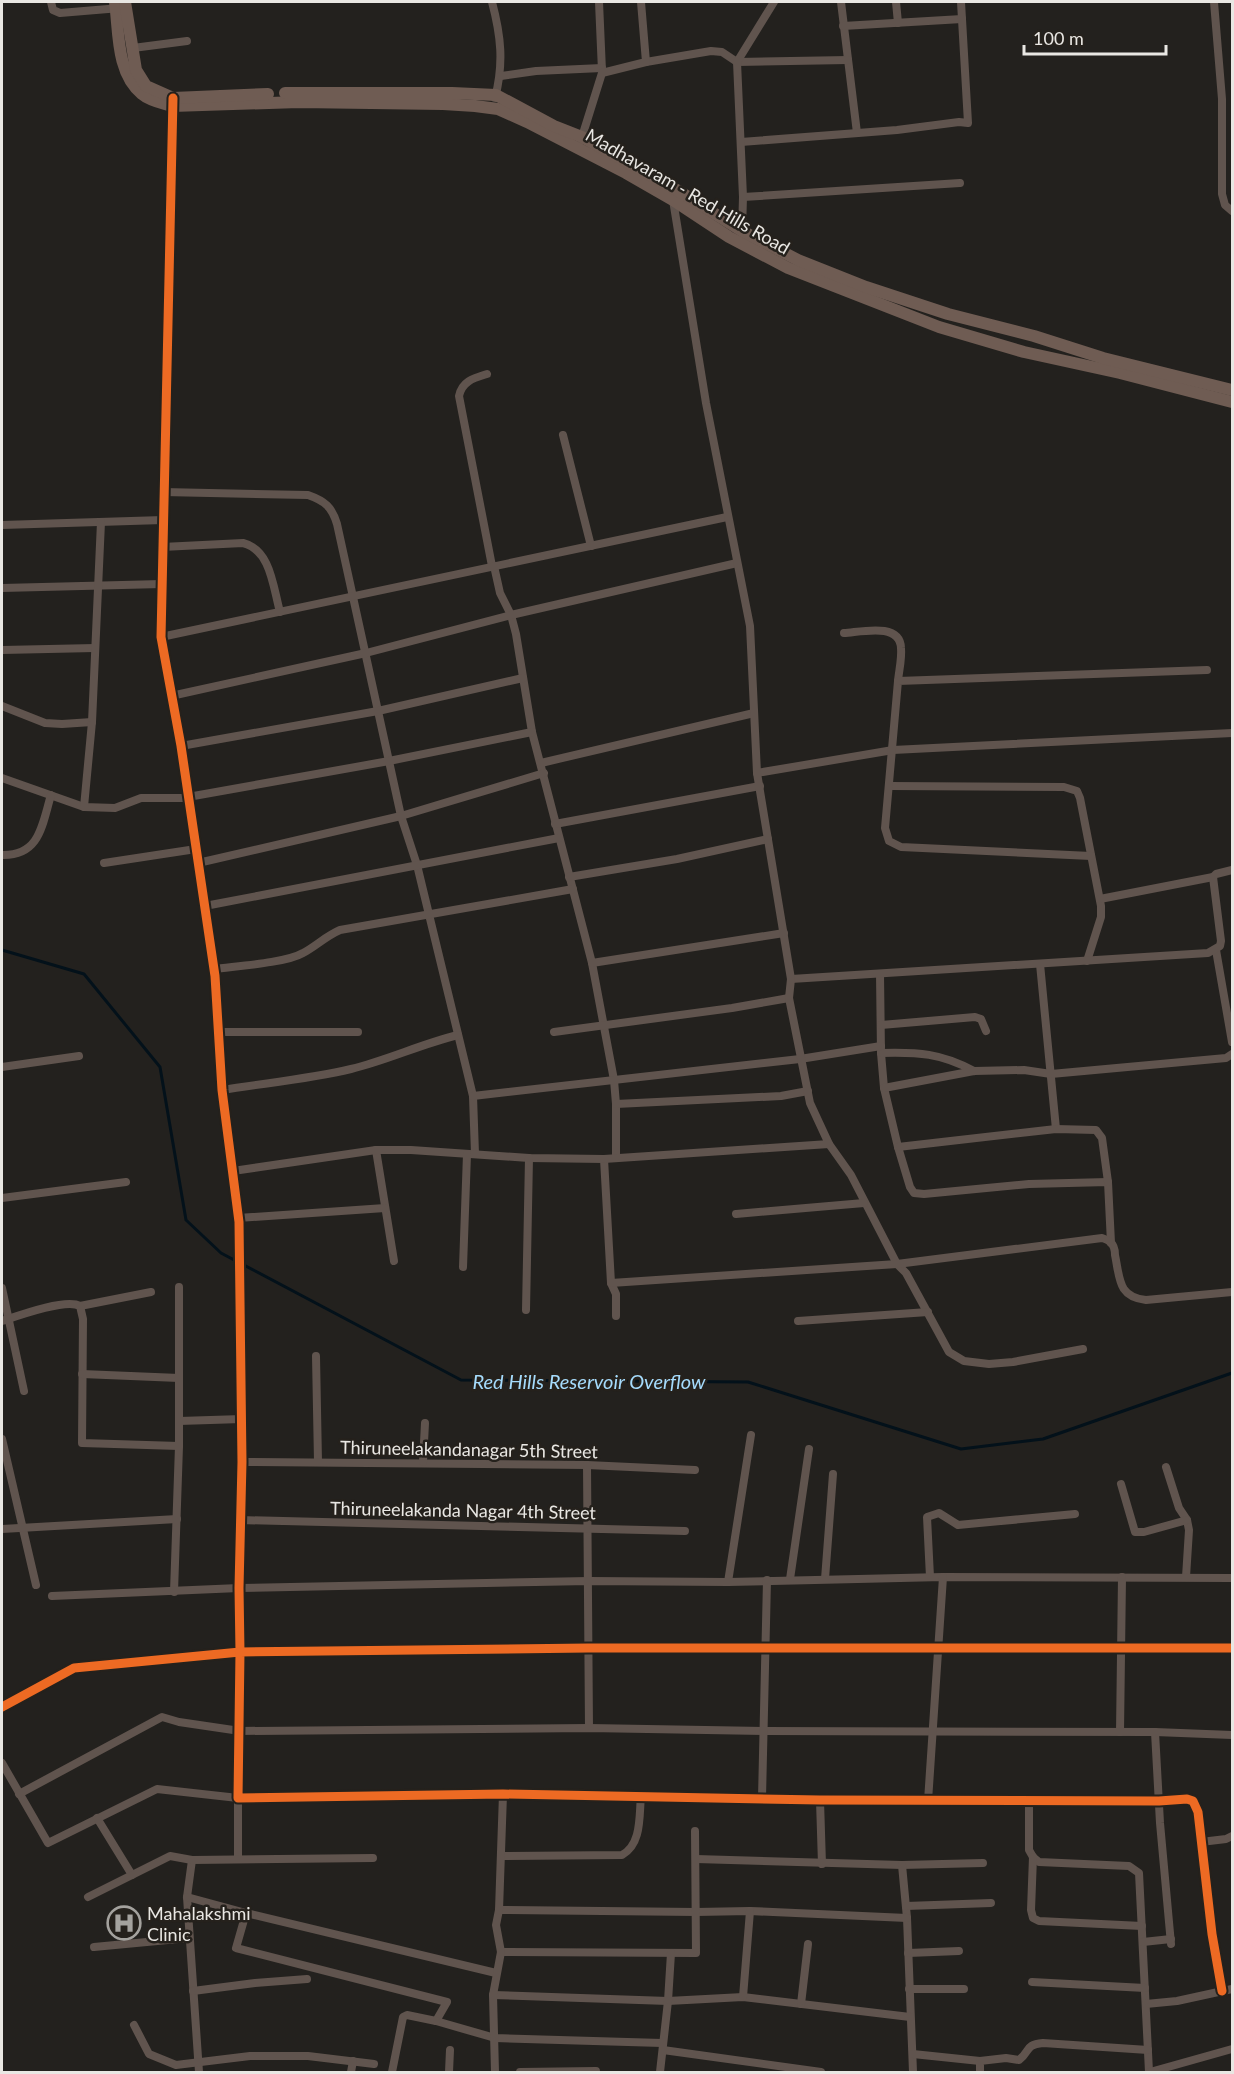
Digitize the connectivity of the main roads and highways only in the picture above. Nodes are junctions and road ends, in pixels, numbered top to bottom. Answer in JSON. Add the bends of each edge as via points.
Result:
{"nodes":[{"id":1,"x":120,"y":5,"type":"edge"},
{"id":2,"x":132,"y":72,"type":"junction"},
{"id":3,"x":309,"y":97,"type":"junction"},
{"id":4,"x":580,"y":142,"type":"junction"},
{"id":5,"x":676,"y":196,"type":"junction"},
{"id":6,"x":1233,"y":390,"type":"edge"},
{"id":7,"x":1233,"y":402,"type":"edge"}],
"edges":[{"from":1,"to":2,"type":"main road","via":[[133,48]]},
{"from":1,"to":2,"type":"main road","via":[[122,60]]},
{"from":2,"to":3,"type":"main road","name":"Madhavaram - Red Hills Road","via":[[172,102]]},
{"from":3,"to":4,"type":"main road","name":"Madhavaram - Red Hills Road","via":[[492,108]]},
{"from":3,"to":4,"type":"main road","name":"Madhavaram - Red Hills Road","via":[[496,95]]},
{"from":4,"to":5,"type":"main road","name":"Madhavaram - Red Hills Road"},
{"from":5,"to":6,"type":"main road","name":"Madhavaram - Red Hills Road","via":[[798,260],[866,287],[948,315]]},
{"from":5,"to":7,"type":"main road","name":"Madhavaram - Red Hills Road","via":[[729,237],[788,268],[939,327],[1024,352]]}]}
